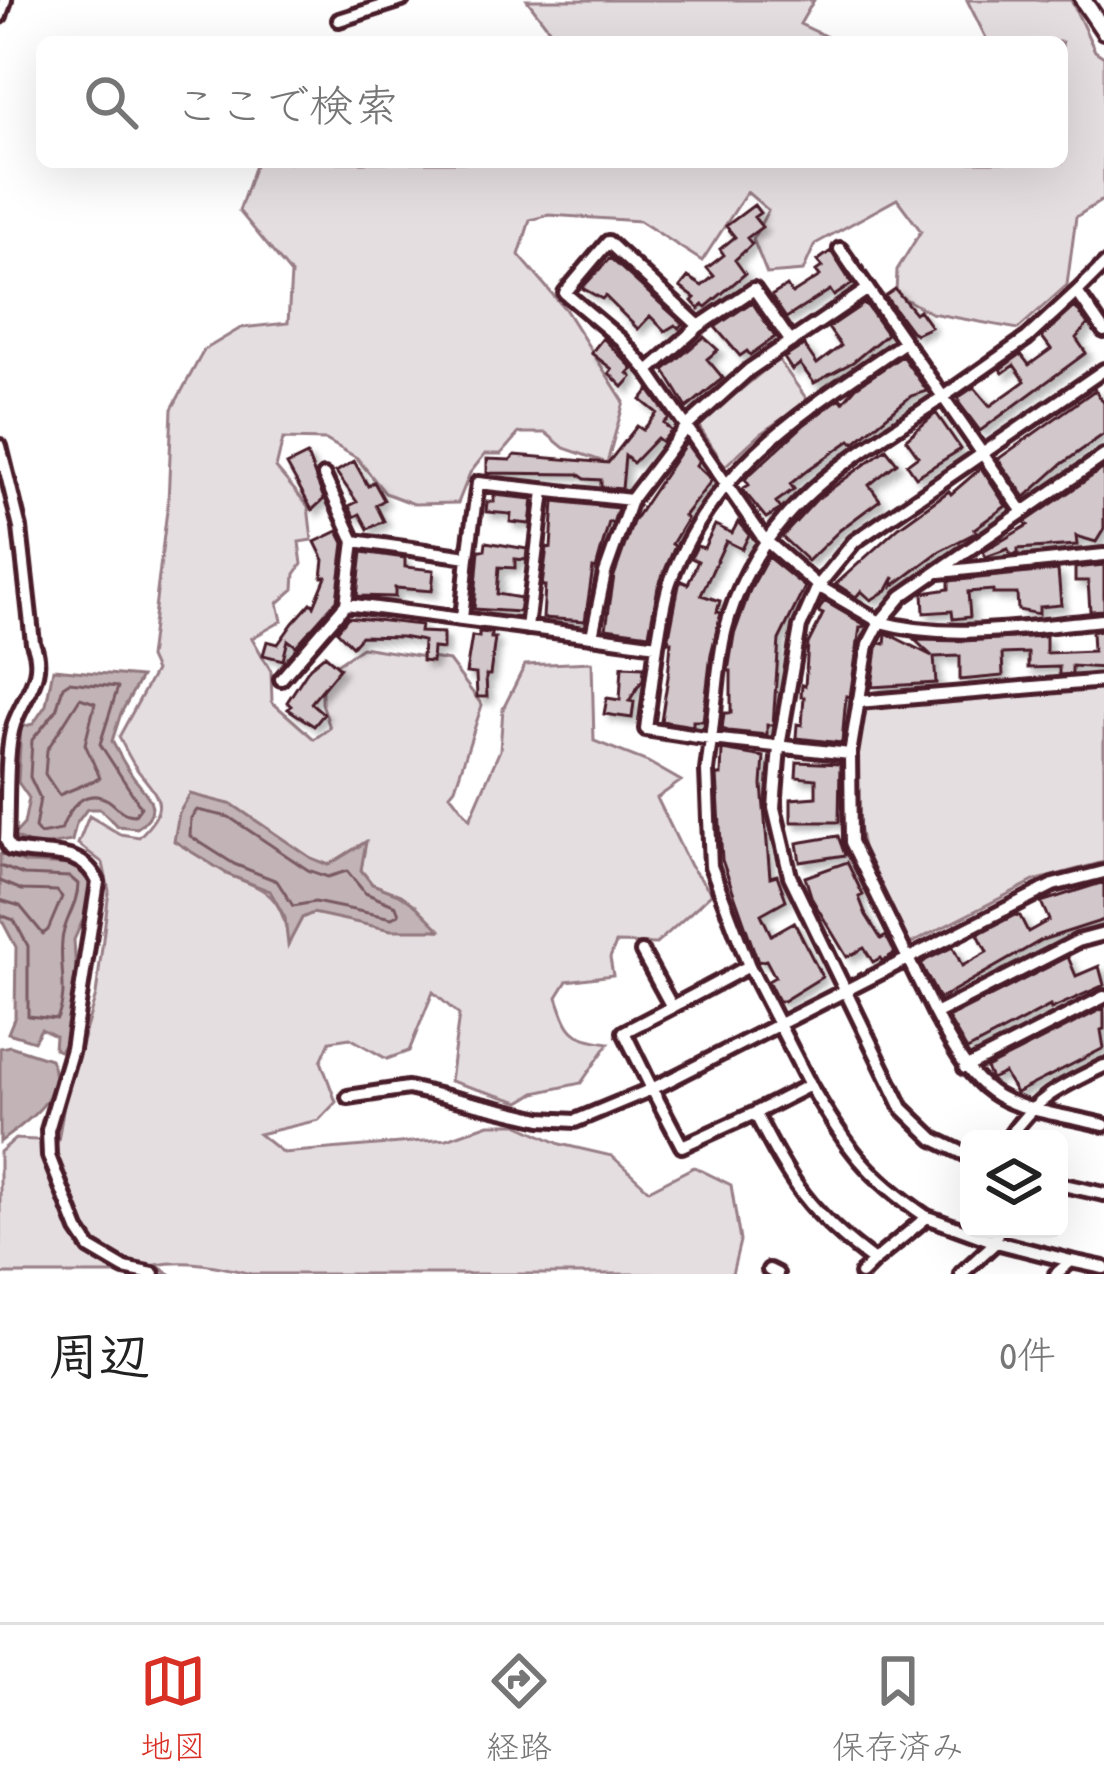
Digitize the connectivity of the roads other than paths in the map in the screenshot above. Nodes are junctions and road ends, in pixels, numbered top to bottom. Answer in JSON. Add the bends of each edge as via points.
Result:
{"nodes":[{"id":1,"x":5,"y":0,"type":"edge"},
{"id":2,"x":402,"y":0,"type":"edge"},
{"id":3,"x":1082,"y":0,"type":"edge"},
{"id":4,"x":0,"y":16,"type":"edge"},
{"id":5,"x":339,"y":20,"type":"dead end"},
{"id":6,"x":1104,"y":31,"type":"edge"},
{"id":7,"x":841,"y":249,"type":"dead end"},
{"id":8,"x":1104,"y":265,"type":"edge"},
{"id":9,"x":868,"y":289,"type":"junction"},
{"id":10,"x":1080,"y":289,"type":"junction"},
{"id":11,"x":699,"y":326,"type":"junction"},
{"id":12,"x":1104,"y":331,"type":"edge"},
{"id":13,"x":790,"y":342,"type":"junction"},
{"id":14,"x":905,"y":342,"type":"junction"},
{"id":15,"x":1104,"y":370,"type":"edge"},
{"id":16,"x":648,"y":371,"type":"junction"},
{"id":17,"x":943,"y":398,"type":"junction"},
{"id":18,"x":687,"y":426,"type":"junction"},
{"id":19,"x":0,"y":446,"type":"edge"},
{"id":20,"x":984,"y":454,"type":"junction"},
{"id":21,"x":1104,"y":456,"type":"edge"},
{"id":22,"x":324,"y":476,"type":"dead end"},
{"id":23,"x":725,"y":482,"type":"junction"},
{"id":24,"x":544,"y":491,"type":"junction"},
{"id":25,"x":631,"y":500,"type":"junction"},
{"id":26,"x":1023,"y":512,"type":"junction"},
{"id":27,"x":764,"y":539,"type":"junction"},
{"id":28,"x":354,"y":541,"type":"junction"},
{"id":29,"x":1104,"y":555,"type":"edge"},
{"id":30,"x":468,"y":556,"type":"junction"},
{"id":31,"x":937,"y":572,"type":"junction"},
{"id":32,"x":818,"y":586,"type":"junction"},
{"id":33,"x":346,"y":604,"type":"junction"},
{"id":34,"x":462,"y":620,"type":"junction"},
{"id":35,"x":1104,"y":620,"type":"edge"},
{"id":36,"x":880,"y":622,"type":"junction"},
{"id":37,"x":527,"y":628,"type":"junction"},
{"id":38,"x":592,"y":637,"type":"junction"},
{"id":39,"x":657,"y":645,"type":"junction"},
{"id":40,"x":280,"y":679,"type":"dead end"},
{"id":41,"x":1104,"y":681,"type":"edge"},
{"id":42,"x":858,"y":702,"type":"junction"},
{"id":43,"x":711,"y":739,"type":"junction"},
{"id":44,"x":779,"y":747,"type":"junction"},
{"id":45,"x":850,"y":754,"type":"junction"},
{"id":46,"x":1104,"y":872,"type":"edge"},
{"id":47,"x":1104,"y":934,"type":"edge"},
{"id":48,"x":643,"y":952,"type":"dead end"},
{"id":49,"x":907,"y":960,"type":"junction"},
{"id":50,"x":749,"y":966,"type":"junction"},
{"id":51,"x":844,"y":992,"type":"junction"},
{"id":52,"x":1104,"y":997,"type":"edge"},
{"id":53,"x":672,"y":1007,"type":"junction"},
{"id":54,"x":935,"y":1013,"type":"junction"},
{"id":55,"x":780,"y":1026,"type":"junction"},
{"id":56,"x":1104,"y":1066,"type":"edge"},
{"id":57,"x":965,"y":1069,"type":"junction"},
{"id":58,"x":810,"y":1084,"type":"junction"},
{"id":59,"x":652,"y":1089,"type":"junction"},
{"id":60,"x":348,"y":1097,"type":"dead end"},
{"id":61,"x":1028,"y":1110,"type":"junction"},
{"id":62,"x":755,"y":1113,"type":"junction"},
{"id":63,"x":1104,"y":1125,"type":"edge"},
{"id":64,"x":1014,"y":1130,"type":"edge"},
{"id":65,"x":960,"y":1152,"type":"edge"},
{"id":66,"x":1068,"y":1186,"type":"edge"},
{"id":67,"x":1104,"y":1194,"type":"edge"},
{"id":68,"x":927,"y":1217,"type":"junction"},
{"id":69,"x":960,"y":1225,"type":"edge"},
{"id":70,"x":994,"y":1238,"type":"edge"},
{"id":71,"x":1006,"y":1238,"type":"edge"},
{"id":72,"x":1071,"y":1261,"type":"junction"},
{"id":73,"x":874,"y":1262,"type":"junction"},
{"id":74,"x":1104,"y":1268,"type":"edge"},
{"id":75,"x":153,"y":1274,"type":"edge"},
{"id":76,"x":861,"y":1274,"type":"edge"},
{"id":77,"x":961,"y":1274,"type":"edge"},
{"id":78,"x":1056,"y":1274,"type":"edge"}],
"edges":[{"from":1,"to":4,"type":"street"},
{"from":2,"to":5,"type":"street"},
{"from":3,"to":6,"type":"street"},
{"from":7,"to":9,"type":"street"},
{"from":8,"to":10,"type":"street"},
{"from":9,"to":13,"type":"street"},
{"from":9,"to":14,"type":"street"},
{"from":10,"to":12,"type":"street"},
{"from":10,"to":17,"type":"street"},
{"from":11,"to":13,"type":"street","via":[[754,289]]},
{"from":11,"to":16,"type":"street"},
{"from":11,"to":16,"type":"street","via":[[608,242],[566,293]]},
{"from":13,"to":18,"type":"street"},
{"from":14,"to":17,"type":"street"},
{"from":14,"to":23,"type":"street","via":[[794,418]]},
{"from":15,"to":20,"type":"street"},
{"from":16,"to":18,"type":"street"},
{"from":17,"to":20,"type":"street"},
{"from":17,"to":27,"type":"street","via":[[808,490]]},
{"from":18,"to":23,"type":"street"},
{"from":18,"to":25,"type":"street"},
{"from":19,"to":75,"type":"street","via":[[39,657],[14,725],[6,840],[22,853],[77,856],[98,882],[72,1049],[48,1130],[50,1156],[90,1248]]},
{"from":20,"to":26,"type":"street"},
{"from":20,"to":32,"type":"street","via":[[854,542]]},
{"from":21,"to":26,"type":"street"},
{"from":22,"to":28,"type":"street"},
{"from":23,"to":27,"type":"street"},
{"from":23,"to":39,"type":"street","via":[[668,585]]},
{"from":24,"to":25,"type":"street"},
{"from":24,"to":30,"type":"street","via":[[478,483]]},
{"from":24,"to":37,"type":"street"},
{"from":25,"to":38,"type":"street"},
{"from":26,"to":31,"type":"street"},
{"from":27,"to":32,"type":"street"},
{"from":27,"to":43,"type":"street","via":[[726,628]]},
{"from":28,"to":30,"type":"street"},
{"from":28,"to":33,"type":"street"},
{"from":29,"to":31,"type":"street"},
{"from":30,"to":34,"type":"street"},
{"from":31,"to":36,"type":"street"},
{"from":32,"to":36,"type":"street"},
{"from":32,"to":44,"type":"street","via":[[800,627]]},
{"from":33,"to":34,"type":"street"},
{"from":33,"to":40,"type":"street"},
{"from":34,"to":37,"type":"street"},
{"from":35,"to":36,"type":"street","via":[[945,632]]},
{"from":36,"to":42,"type":"street"},
{"from":37,"to":38,"type":"street"},
{"from":38,"to":39,"type":"street"},
{"from":39,"to":43,"type":"street","via":[[646,729]]},
{"from":41,"to":42,"type":"street"},
{"from":42,"to":45,"type":"street"},
{"from":43,"to":44,"type":"street"},
{"from":43,"to":50,"type":"street","via":[[711,866]]},
{"from":44,"to":45,"type":"street"},
{"from":44,"to":51,"type":"street","via":[[774,808],[790,876]]},
{"from":45,"to":49,"type":"street","via":[[850,842]]},
{"from":46,"to":49,"type":"street","via":[[1053,885]]},
{"from":47,"to":54,"type":"street"},
{"from":48,"to":53,"type":"street"},
{"from":49,"to":51,"type":"street"},
{"from":49,"to":54,"type":"street"},
{"from":50,"to":53,"type":"street"},
{"from":50,"to":55,"type":"street"},
{"from":51,"to":55,"type":"street"},
{"from":51,"to":65,"type":"street","via":[[902,1108]]},
{"from":52,"to":57,"type":"street"},
{"from":53,"to":59,"type":"street","via":[[624,1032]]},
{"from":54,"to":57,"type":"street"},
{"from":55,"to":58,"type":"street"},
{"from":55,"to":59,"type":"street"},
{"from":56,"to":61,"type":"street"},
{"from":57,"to":61,"type":"street"},
{"from":58,"to":62,"type":"street"},
{"from":58,"to":68,"type":"street","via":[[848,1150]]},
{"from":59,"to":60,"type":"street","via":[[575,1120],[408,1088]]},
{"from":59,"to":62,"type":"street","via":[[682,1146]]},
{"from":61,"to":63,"type":"street"},
{"from":61,"to":64,"type":"street"},
{"from":62,"to":73,"type":"street","via":[[789,1180],[833,1231]]},
{"from":66,"to":67,"type":"street"},
{"from":68,"to":69,"type":"street"},
{"from":68,"to":73,"type":"street"},
{"from":70,"to":77,"type":"street"},
{"from":71,"to":72,"type":"street"},
{"from":72,"to":74,"type":"street"},
{"from":72,"to":78,"type":"street"},
{"from":73,"to":76,"type":"street"}]}
